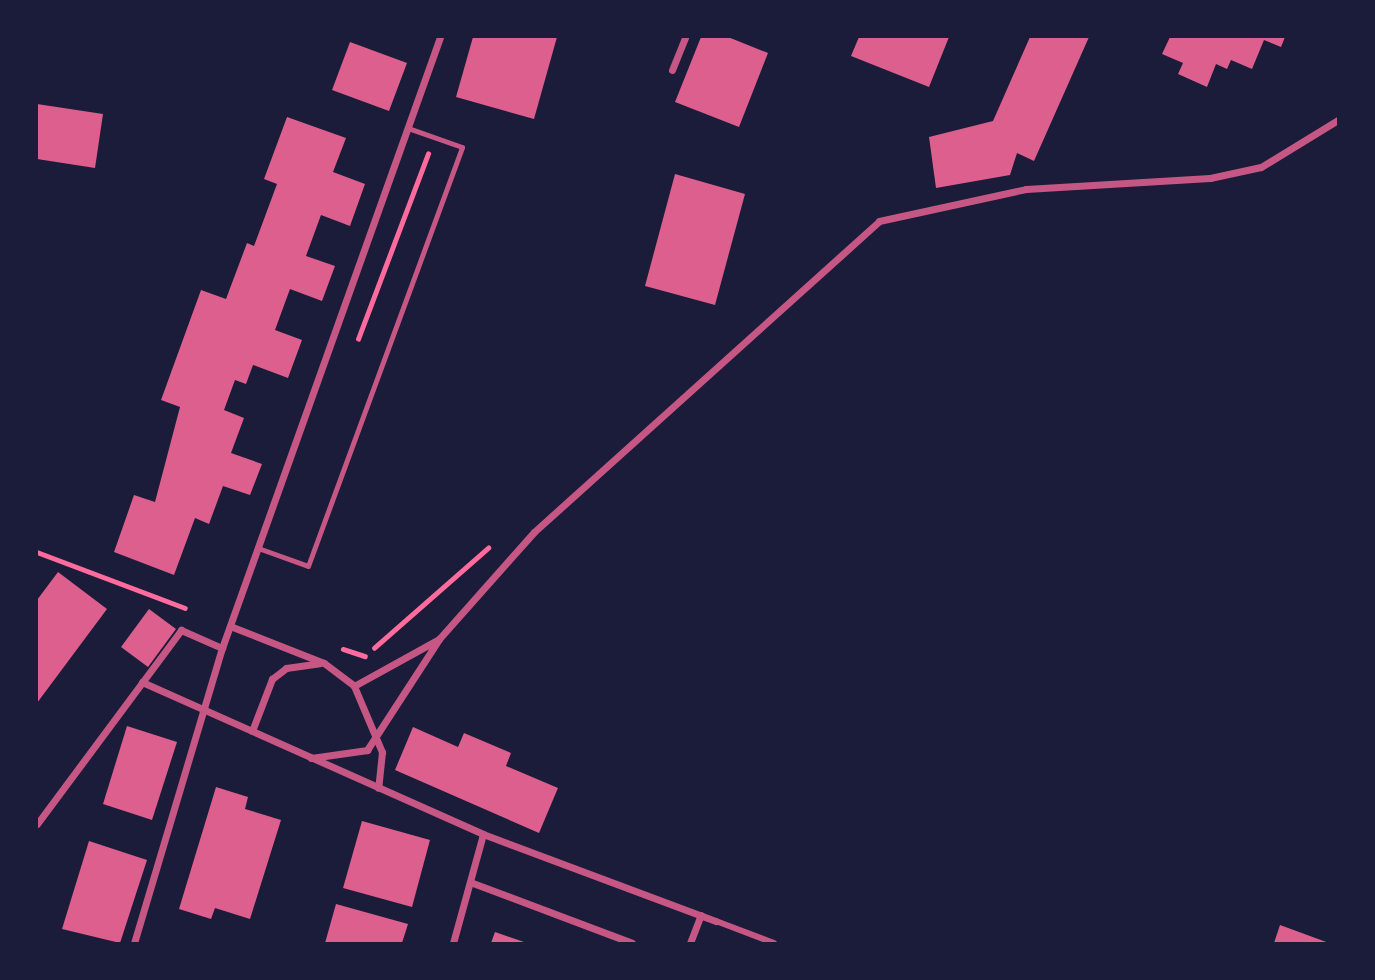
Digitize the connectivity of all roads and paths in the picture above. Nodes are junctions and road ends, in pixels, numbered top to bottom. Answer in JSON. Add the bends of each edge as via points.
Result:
{"nodes":[{"id":1,"x":440,"y":37,"type":"edge"},
{"id":2,"x":685,"y":37,"type":"edge"},
{"id":3,"x":672,"y":70,"type":"dead end"},
{"id":4,"x":1338,"y":120,"type":"edge"},
{"id":5,"x":411,"y":129,"type":"junction"},
{"id":6,"x":491,"y":546,"type":"dead end"},
{"id":7,"x":258,"y":548,"type":"junction"},
{"id":8,"x":37,"y":552,"type":"edge"},
{"id":9,"x":198,"y":613,"type":"dead end"},
{"id":10,"x":230,"y":626,"type":"junction"},
{"id":11,"x":439,"y":639,"type":"junction"},
{"id":12,"x":327,"y":644,"type":"dead end"},
{"id":13,"x":222,"y":648,"type":"junction"},
{"id":14,"x":324,"y":663,"type":"junction"},
{"id":15,"x":142,"y":682,"type":"junction"},
{"id":16,"x":354,"y":686,"type":"junction"},
{"id":17,"x":206,"y":710,"type":"junction"},
{"id":18,"x":253,"y":731,"type":"junction"},
{"id":19,"x":378,"y":737,"type":"junction"},
{"id":20,"x":311,"y":758,"type":"junction"},
{"id":21,"x":378,"y":788,"type":"junction"},
{"id":22,"x":37,"y":824,"type":"edge"},
{"id":23,"x":484,"y":834,"type":"junction"},
{"id":24,"x":470,"y":882,"type":"junction"},
{"id":25,"x":701,"y":915,"type":"junction"},
{"id":26,"x":716,"y":920,"type":"joint"},
{"id":27,"x":134,"y":943,"type":"edge"},
{"id":28,"x":453,"y":943,"type":"edge"},
{"id":29,"x":632,"y":943,"type":"edge"},
{"id":30,"x":690,"y":943,"type":"edge"},
{"id":31,"x":774,"y":943,"type":"edge"}],
"edges":[{"from":1,"to":5,"type":"street"},
{"from":2,"to":3,"type":"street"},
{"from":4,"to":11,"type":"street","via":[[1261,167],[1184,181],[1026,189],[879,221],[534,531]]},
{"from":5,"to":7,"type":"street"},
{"from":5,"to":7,"type":"lane","via":[[462,147],[307,566]]},
{"from":6,"to":12,"type":"path","via":[[365,656]]},
{"from":7,"to":10,"type":"street"},
{"from":8,"to":9,"type":"path"},
{"from":10,"to":13,"type":"street"},
{"from":10,"to":14,"type":"street"},
{"from":11,"to":16,"type":"street"},
{"from":11,"to":19,"type":"street"},
{"from":13,"to":15,"type":"street","via":[[181,630]]},
{"from":13,"to":17,"type":"street"},
{"from":14,"to":16,"type":"street"},
{"from":14,"to":18,"type":"street","via":[[286,668],[272,679]]},
{"from":15,"to":17,"type":"street"},
{"from":15,"to":22,"type":"street"},
{"from":16,"to":19,"type":"street"},
{"from":17,"to":18,"type":"street"},
{"from":17,"to":27,"type":"street"},
{"from":18,"to":20,"type":"street"},
{"from":19,"to":20,"type":"street","via":[[351,756]]},
{"from":19,"to":21,"type":"street"},
{"from":20,"to":21,"type":"street"},
{"from":21,"to":23,"type":"street"},
{"from":23,"to":24,"type":"street"},
{"from":23,"to":25,"type":"street"},
{"from":24,"to":28,"type":"street"},
{"from":24,"to":29,"type":"street"},
{"from":25,"to":26,"type":"street"},
{"from":25,"to":30,"type":"street"},
{"from":26,"to":31,"type":"street"}]}
